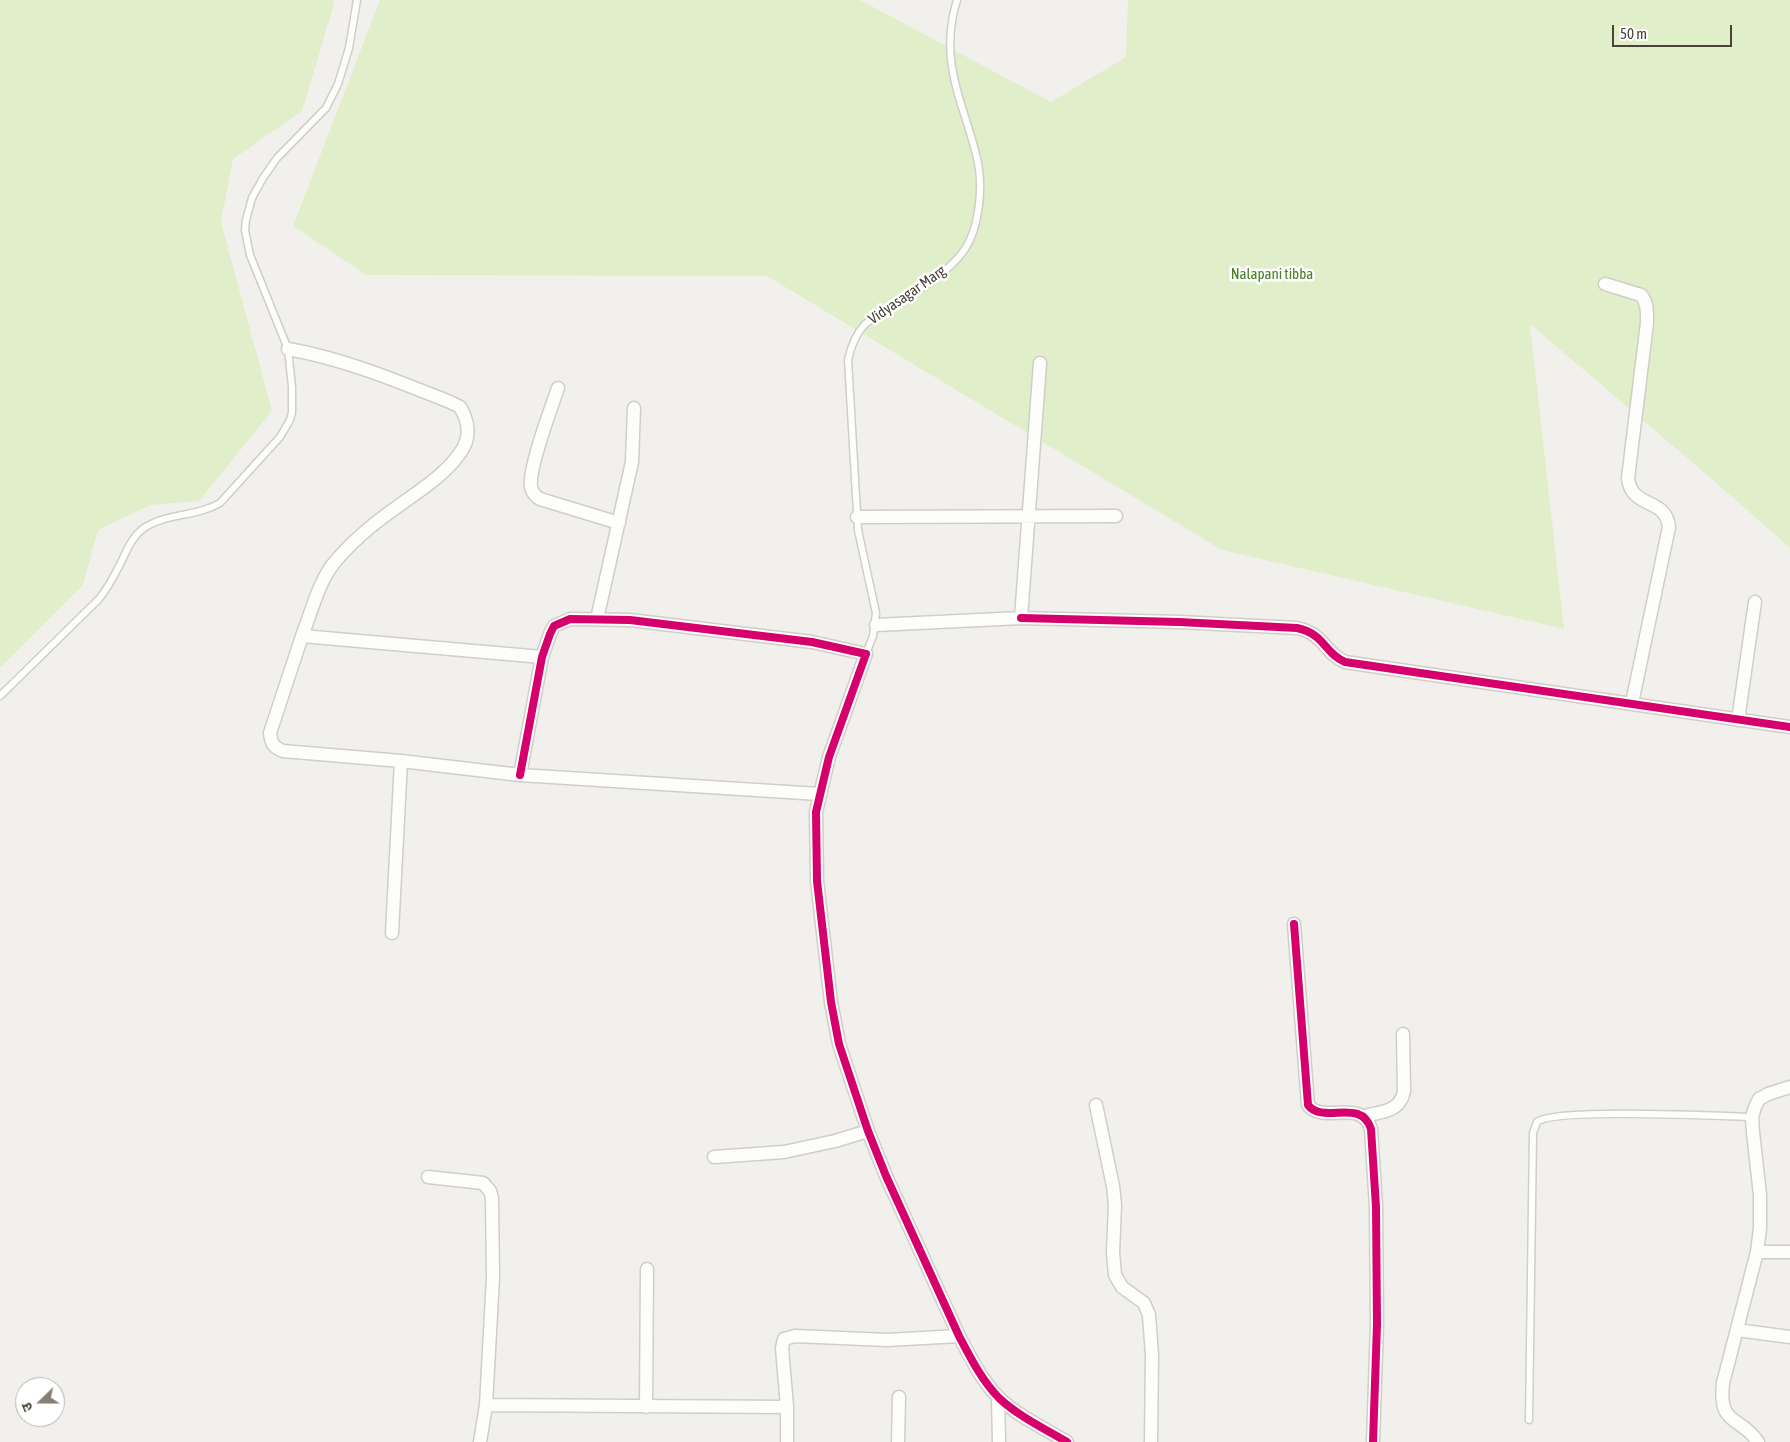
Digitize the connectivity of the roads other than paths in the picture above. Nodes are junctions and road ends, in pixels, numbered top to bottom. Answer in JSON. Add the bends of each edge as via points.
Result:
{"nodes":[{"id":1,"x":357,"y":0,"type":"edge"},
{"id":2,"x":957,"y":0,"type":"edge"},
{"id":3,"x":1605,"y":284,"type":"dead end"},
{"id":4,"x":288,"y":350,"type":"junction"},
{"id":5,"x":1040,"y":363,"type":"dead end"},
{"id":6,"x":558,"y":388,"type":"dead end"},
{"id":7,"x":634,"y":408,"type":"dead end"},
{"id":8,"x":1028,"y":516,"type":"junction"},
{"id":9,"x":1116,"y":516,"type":"dead end"},
{"id":10,"x":857,"y":517,"type":"junction"},
{"id":11,"x":619,"y":522,"type":"junction"},
{"id":12,"x":1755,"y":602,"type":"dead end"},
{"id":13,"x":1021,"y":618,"type":"junction"},
{"id":14,"x":597,"y":619,"type":"junction"},
{"id":15,"x":876,"y":624,"type":"junction"},
{"id":16,"x":302,"y":636,"type":"junction"},
{"id":17,"x":866,"y":654,"type":"junction"},
{"id":18,"x":542,"y":657,"type":"junction"},
{"id":19,"x":0,"y":696,"type":"edge"},
{"id":20,"x":1632,"y":703,"type":"junction"},
{"id":21,"x":1738,"y":720,"type":"junction"},
{"id":22,"x":1790,"y":727,"type":"edge"},
{"id":23,"x":401,"y":761,"type":"junction"},
{"id":24,"x":520,"y":775,"type":"junction"},
{"id":25,"x":819,"y":794,"type":"junction"},
{"id":26,"x":1294,"y":924,"type":"dead end"},
{"id":27,"x":392,"y":933,"type":"dead end"},
{"id":28,"x":1403,"y":1034,"type":"dead end"},
{"id":29,"x":1790,"y":1087,"type":"edge"},
{"id":30,"x":1096,"y":1105,"type":"dead end"},
{"id":31,"x":1365,"y":1116,"type":"junction"},
{"id":32,"x":1752,"y":1117,"type":"junction"},
{"id":33,"x":868,"y":1131,"type":"junction"},
{"id":34,"x":714,"y":1157,"type":"dead end"},
{"id":35,"x":428,"y":1177,"type":"dead end"},
{"id":36,"x":1757,"y":1252,"type":"junction"},
{"id":37,"x":1790,"y":1252,"type":"edge"},
{"id":38,"x":647,"y":1268,"type":"dead end"},
{"id":39,"x":1737,"y":1330,"type":"junction"},
{"id":40,"x":959,"y":1336,"type":"junction"},
{"id":41,"x":1790,"y":1338,"type":"edge"},
{"id":42,"x":899,"y":1397,"type":"dead end"},
{"id":43,"x":998,"y":1397,"type":"junction"},
{"id":44,"x":486,"y":1405,"type":"junction"},
{"id":45,"x":646,"y":1407,"type":"junction"},
{"id":46,"x":787,"y":1408,"type":"junction"},
{"id":47,"x":1529,"y":1420,"type":"dead end"},
{"id":48,"x":480,"y":1442,"type":"edge"},
{"id":49,"x":787,"y":1442,"type":"edge"},
{"id":50,"x":898,"y":1442,"type":"edge"},
{"id":51,"x":999,"y":1442,"type":"edge"},
{"id":52,"x":1067,"y":1442,"type":"edge"},
{"id":53,"x":1151,"y":1442,"type":"edge"},
{"id":54,"x":1374,"y":1442,"type":"edge"},
{"id":55,"x":1758,"y":1442,"type":"edge"}],
"edges":[{"from":1,"to":4,"type":"lane","via":[[349,48],[332,98],[276,158],[252,198],[246,220],[250,255]]},
{"from":2,"to":10,"type":"lane","name":"Vidyasagar Marg","via":[[951,31],[951,59],[978,164],[978,213],[965,249],[954,261],[865,324],[852,344],[848,360]]},
{"from":3,"to":20,"type":"street","via":[[1644,298],[1647,323],[1628,478],[1629,487],[1637,496],[1666,515],[1669,527]]},
{"from":4,"to":16,"type":"street","via":[[364,368],[450,402],[460,407],[468,436],[463,449],[447,468],[363,533],[333,564]]},
{"from":4,"to":19,"type":"lane","via":[[292,412],[280,436],[220,503],[202,511],[166,518],[139,532],[98,599]]},
{"from":5,"to":8,"type":"street"},
{"from":6,"to":11,"type":"street","via":[[532,472],[531,488],[540,499]]},
{"from":7,"to":11,"type":"street","via":[[632,462]]},
{"from":8,"to":9,"type":"street"},
{"from":8,"to":10,"type":"street"},
{"from":8,"to":13,"type":"street"},
{"from":10,"to":15,"type":"lane","name":"Vidyasagar Marg"},
{"from":11,"to":14,"type":"street"},
{"from":12,"to":21,"type":"street"},
{"from":13,"to":15,"type":"street"},
{"from":13,"to":20,"type":"street","via":[[1297,628],[1314,634],[1345,662]]},
{"from":14,"to":17,"type":"street","via":[[630,620],[812,642]]},
{"from":14,"to":18,"type":"street","via":[[570,619],[554,626]]},
{"from":15,"to":17,"type":"lane","name":"Vidyasagar Marg"},
{"from":16,"to":18,"type":"street"},
{"from":16,"to":23,"type":"street","via":[[270,732],[272,744],[283,751]]},
{"from":17,"to":25,"type":"street","via":[[828,757]]},
{"from":18,"to":24,"type":"street"},
{"from":20,"to":21,"type":"street"},
{"from":21,"to":22,"type":"street"},
{"from":23,"to":24,"type":"street"},
{"from":23,"to":27,"type":"street"},
{"from":24,"to":25,"type":"street"},
{"from":25,"to":33,"type":"street","via":[[815,839],[817,881],[830,1002],[839,1044]]},
{"from":26,"to":31,"type":"street","via":[[1308,1105],[1321,1112]]},
{"from":28,"to":31,"type":"street","via":[[1402,1101],[1394,1108]]},
{"from":29,"to":32,"type":"street","via":[[1759,1099]]},
{"from":30,"to":53,"type":"street","via":[[1114,1196],[1115,1274],[1122,1287],[1144,1303],[1149,1315]]},
{"from":31,"to":54,"type":"street","via":[[1372,1129],[1376,1207]]},
{"from":32,"to":36,"type":"street","via":[[1761,1213]]},
{"from":32,"to":47,"type":"lane","via":[[1579,1115],[1544,1118],[1536,1122],[1533,1133]]},
{"from":33,"to":34,"type":"street","via":[[784,1152]]},
{"from":33,"to":40,"type":"street"},
{"from":35,"to":44,"type":"street","via":[[477,1181],[490,1191],[493,1277]]},
{"from":36,"to":37,"type":"street"},
{"from":36,"to":39,"type":"street"},
{"from":38,"to":45,"type":"street"},
{"from":39,"to":41,"type":"street"},
{"from":39,"to":55,"type":"street","via":[[1723,1383],[1722,1400],[1729,1418],[1750,1432]]},
{"from":40,"to":43,"type":"street"},
{"from":40,"to":46,"type":"street","via":[[887,1340],[795,1336],[784,1339]]},
{"from":42,"to":50,"type":"street"},
{"from":43,"to":51,"type":"street"},
{"from":43,"to":52,"type":"street"},
{"from":44,"to":45,"type":"street"},
{"from":44,"to":48,"type":"street"},
{"from":45,"to":46,"type":"street"},
{"from":46,"to":49,"type":"street"}]}
